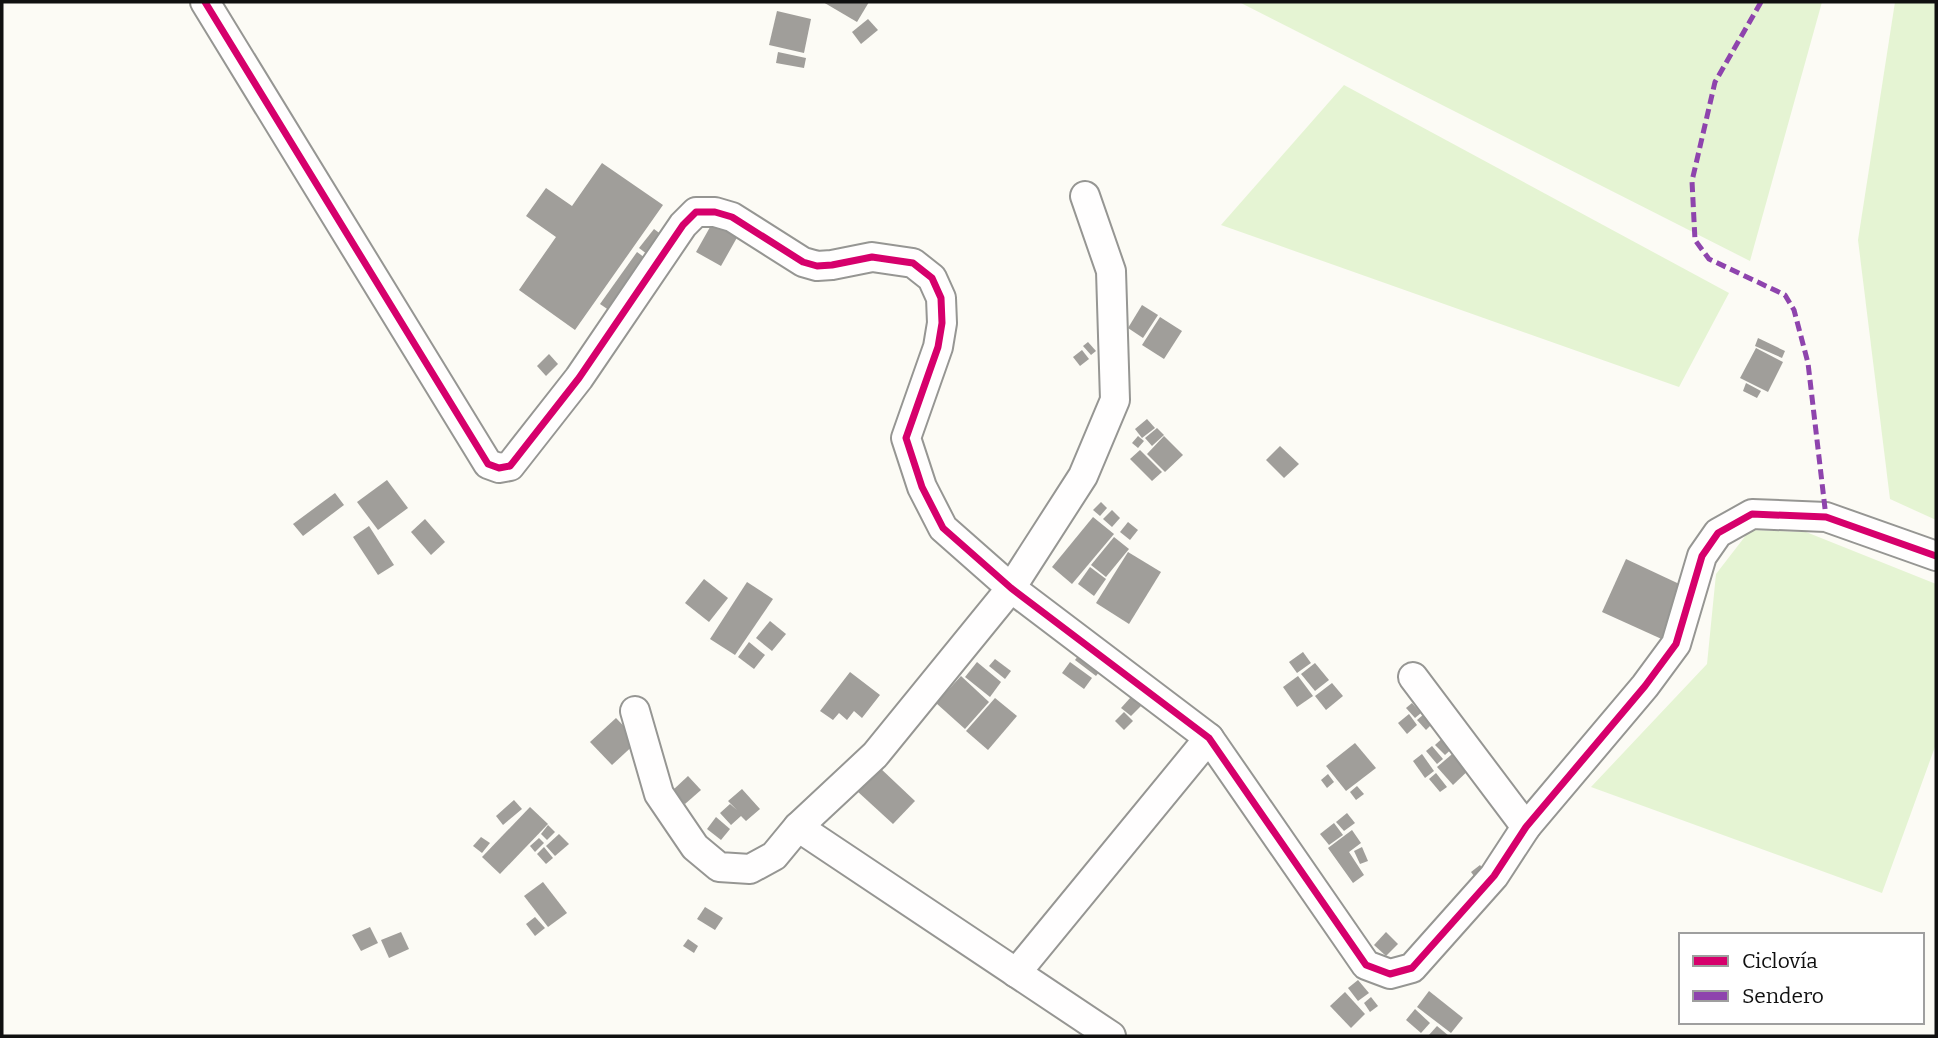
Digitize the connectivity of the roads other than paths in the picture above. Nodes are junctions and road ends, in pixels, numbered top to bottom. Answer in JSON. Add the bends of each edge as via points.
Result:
{"nodes":[{"id":1,"x":205,"y":2,"type":"edge"},
{"id":2,"x":1085,"y":196,"type":"dead end"},
{"id":3,"x":1936,"y":556,"type":"edge"},
{"id":4,"x":1011,"y":588,"type":"junction"},
{"id":5,"x":1413,"y":677,"type":"dead end"},
{"id":6,"x":635,"y":711,"type":"dead end"},
{"id":7,"x":1209,"y":738,"type":"junction"},
{"id":8,"x":798,"y":827,"type":"junction"},
{"id":9,"x":1527,"y":827,"type":"junction"},
{"id":10,"x":1016,"y":973,"type":"junction"},
{"id":11,"x":1111,"y":1036,"type":"edge"}],
"edges":[{"from":1,"to":4,"type":"street","via":[[488,464],[510,466],[579,377],[683,225],[696,212],[715,212],[732,217],[803,262],[832,265],[872,257],[913,262],[932,278],[941,298],[942,323],[906,438],[922,487],[943,528]]},
{"from":2,"to":4,"type":"street","via":[[1111,271],[1115,400],[1083,476]]},
{"from":3,"to":9,"type":"street","via":[[1826,517],[1752,513],[1718,533],[1702,556],[1676,644]]},
{"from":4,"to":7,"type":"street"},
{"from":4,"to":8,"type":"street","via":[[875,755]]},
{"from":5,"to":9,"type":"street"},
{"from":6,"to":8,"type":"street","via":[[659,794],[695,847],[719,867],[750,869],[774,856]]},
{"from":7,"to":9,"type":"street","via":[[1366,965],[1390,974],[1412,968],[1494,876]]},
{"from":7,"to":10,"type":"street"},
{"from":8,"to":10,"type":"street"},
{"from":10,"to":11,"type":"street"}]}
